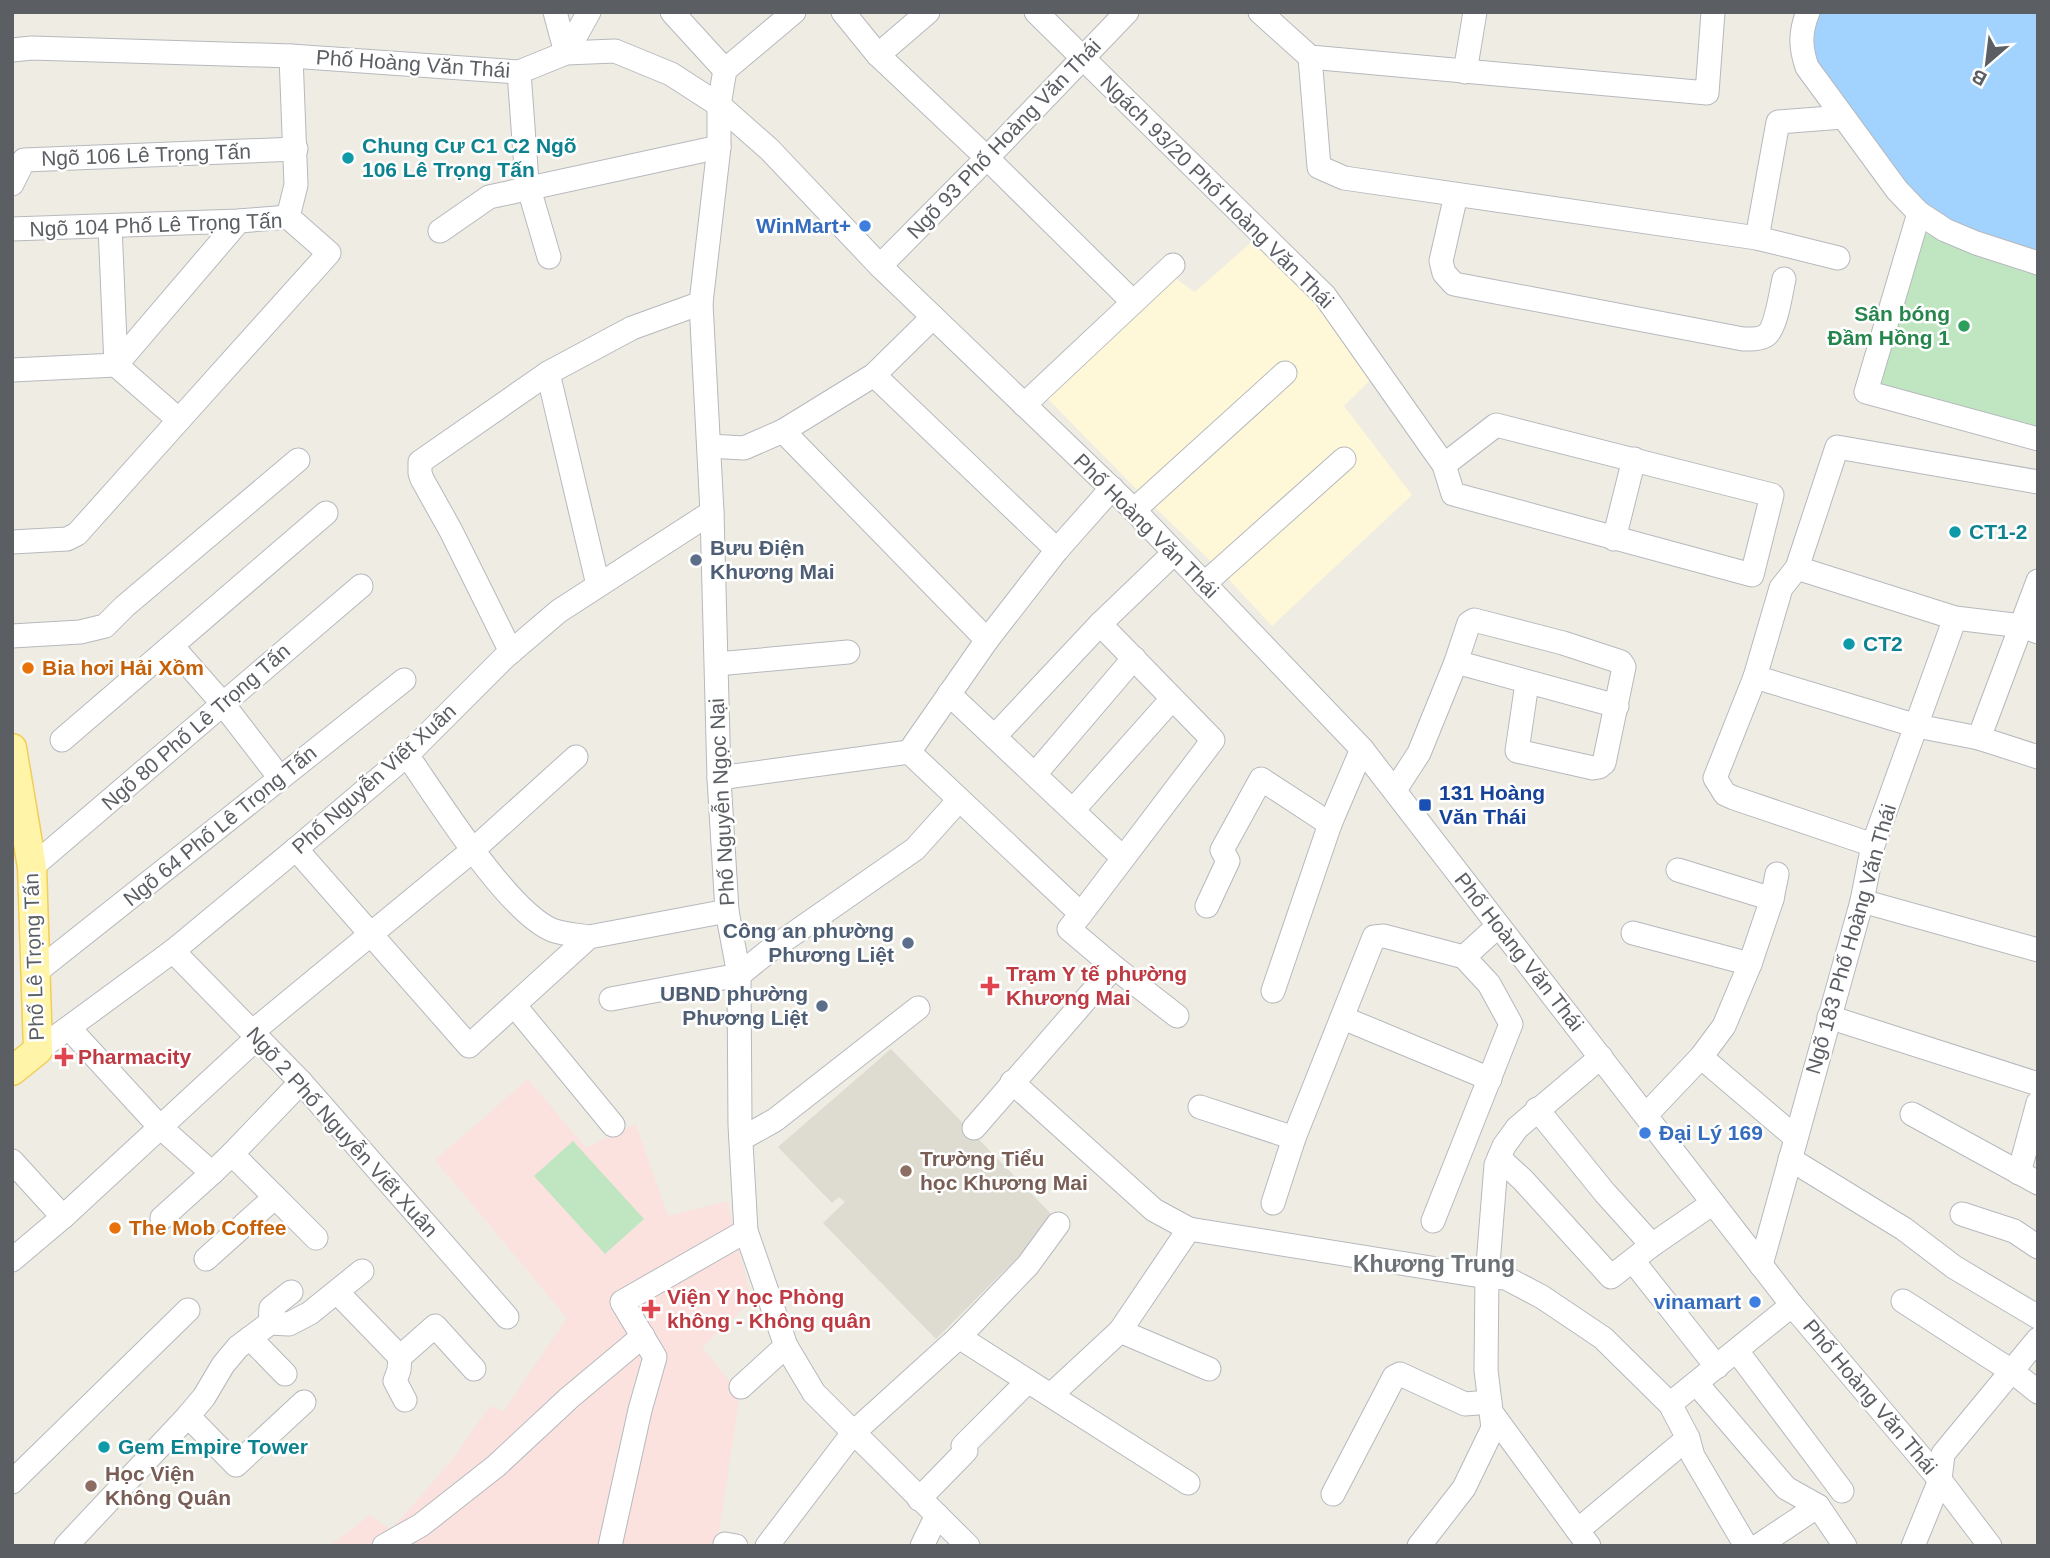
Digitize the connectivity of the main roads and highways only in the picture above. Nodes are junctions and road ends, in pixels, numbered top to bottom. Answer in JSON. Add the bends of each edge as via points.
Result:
{"nodes":[{"id":1,"x":12,"y":748,"type":"edge"},
{"id":2,"x":12,"y":1071,"type":"edge"}],
"edges":[{"from":1,"to":2,"type":"main road","name":"Phố Lê Trọng Tấn","via":[[32,867],[38,1050]]}]}
